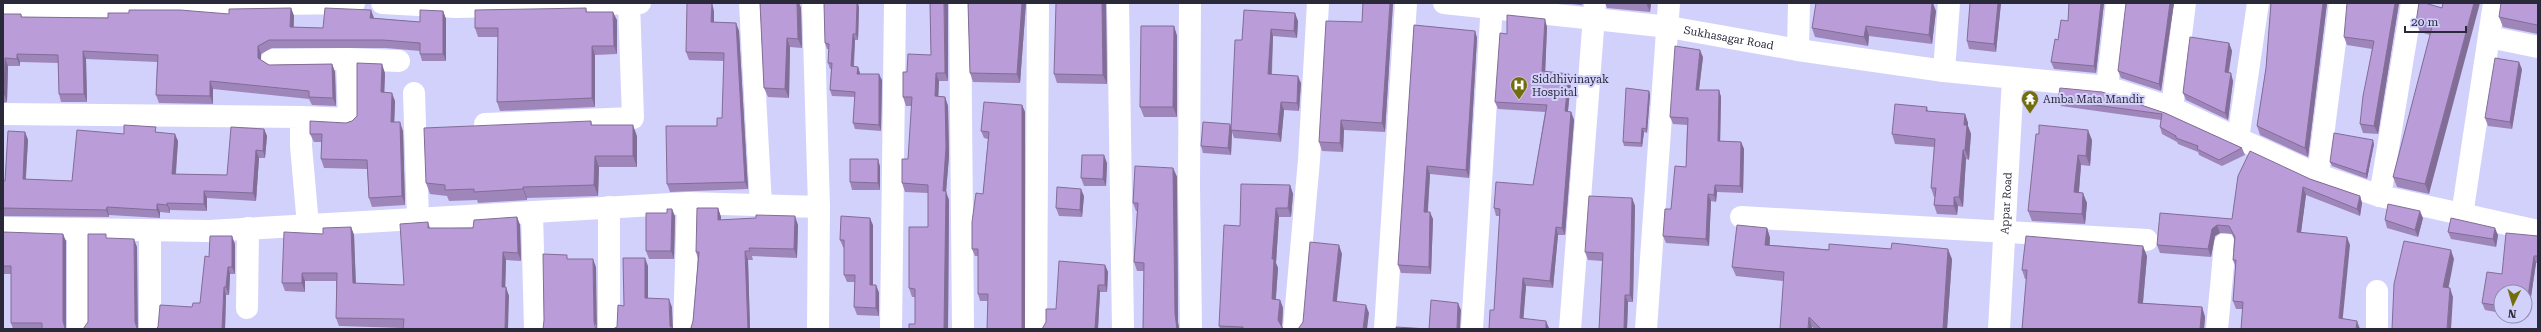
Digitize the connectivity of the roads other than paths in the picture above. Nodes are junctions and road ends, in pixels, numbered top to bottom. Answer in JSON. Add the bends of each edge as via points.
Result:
{"nodes":[{"id":1,"x":354,"y":3,"type":"edge"},
{"id":2,"x":382,"y":3,"type":"edge"},
{"id":3,"x":594,"y":3,"type":"edge"},
{"id":4,"x":629,"y":3,"type":"edge"},
{"id":5,"x":640,"y":3,"type":"edge"},
{"id":6,"x":750,"y":3,"type":"edge"},
{"id":7,"x":813,"y":3,"type":"edge"},
{"id":8,"x":895,"y":3,"type":"edge"},
{"id":9,"x":960,"y":3,"type":"edge"},
{"id":10,"x":1038,"y":3,"type":"edge"},
{"id":11,"x":1118,"y":3,"type":"edge"},
{"id":12,"x":1190,"y":3,"type":"edge"},
{"id":13,"x":1318,"y":3,"type":"edge"},
{"id":14,"x":1406,"y":3,"type":"edge"},
{"id":15,"x":1444,"y":3,"type":"edge"},
{"id":16,"x":1670,"y":3,"type":"edge"},
{"id":17,"x":1799,"y":3,"type":"edge"},
{"id":18,"x":1949,"y":3,"type":"edge"},
{"id":19,"x":2117,"y":3,"type":"edge"},
{"id":20,"x":2185,"y":3,"type":"edge"},
{"id":21,"x":2258,"y":3,"type":"edge"},
{"id":22,"x":2340,"y":3,"type":"edge"},
{"id":23,"x":2412,"y":3,"type":"edge"},
{"id":24,"x":2494,"y":3,"type":"edge"},
{"id":25,"x":96,"y":4,"type":"edge"},
{"id":26,"x":268,"y":4,"type":"edge"},
{"id":27,"x":506,"y":4,"type":"edge"},
{"id":28,"x":1492,"y":6,"type":"edge"},
{"id":29,"x":3,"y":10,"type":"edge"},
{"id":30,"x":1594,"y":11,"type":"edge"},
{"id":31,"x":1669,"y":27,"type":"junction"},
{"id":32,"x":2489,"y":37,"type":"junction"},
{"id":33,"x":2538,"y":47,"type":"edge"},
{"id":34,"x":1798,"y":50,"type":"junction"},
{"id":35,"x":347,"y":58,"type":"junction"},
{"id":36,"x":272,"y":60,"type":"dead end"},
{"id":37,"x":399,"y":61,"type":"dead end"},
{"id":38,"x":1944,"y":71,"type":"junction"},
{"id":39,"x":2013,"y":78,"type":"junction"},
{"id":40,"x":2107,"y":87,"type":"junction"},
{"id":41,"x":414,"y":93,"type":"dead end"},
{"id":42,"x":2172,"y":108,"type":"junction"},
{"id":43,"x":3,"y":114,"type":"edge"},
{"id":44,"x":301,"y":117,"type":"junction"},
{"id":45,"x":485,"y":124,"type":"edge"},
{"id":46,"x":2238,"y":138,"type":"junction"},
{"id":47,"x":2318,"y":175,"type":"junction"},
{"id":48,"x":2380,"y":196,"type":"junction"},
{"id":49,"x":688,"y":203,"type":"junction"},
{"id":50,"x":761,"y":205,"type":"junction"},
{"id":51,"x":819,"y":207,"type":"junction"},
{"id":52,"x":609,"y":208,"type":"junction"},
{"id":53,"x":532,"y":212,"type":"junction"},
{"id":54,"x":2462,"y":215,"type":"junction"},
{"id":55,"x":1741,"y":217,"type":"dead end"},
{"id":56,"x":418,"y":219,"type":"junction"},
{"id":57,"x":308,"y":225,"type":"junction"},
{"id":58,"x":3,"y":228,"type":"edge"},
{"id":59,"x":248,"y":228,"type":"junction"},
{"id":60,"x":78,"y":229,"type":"junction"},
{"id":61,"x":150,"y":231,"type":"junction"},
{"id":62,"x":2538,"y":231,"type":"edge"},
{"id":63,"x":2005,"y":233,"type":"junction"},
{"id":64,"x":2148,"y":240,"type":"dead end"},
{"id":65,"x":2225,"y":244,"type":"dead end"},
{"id":66,"x":2377,"y":290,"type":"dead end"},
{"id":67,"x":248,"y":308,"type":"dead end"},
{"id":68,"x":78,"y":329,"type":"edge"},
{"id":69,"x":150,"y":329,"type":"edge"},
{"id":70,"x":535,"y":329,"type":"edge"},
{"id":71,"x":609,"y":329,"type":"edge"},
{"id":72,"x":684,"y":329,"type":"edge"},
{"id":73,"x":818,"y":329,"type":"edge"},
{"id":74,"x":891,"y":329,"type":"edge"},
{"id":75,"x":963,"y":329,"type":"edge"},
{"id":76,"x":1036,"y":329,"type":"edge"},
{"id":77,"x":1123,"y":329,"type":"edge"},
{"id":78,"x":1191,"y":329,"type":"edge"},
{"id":79,"x":1294,"y":329,"type":"edge"},
{"id":80,"x":1385,"y":329,"type":"edge"},
{"id":81,"x":1472,"y":329,"type":"edge"},
{"id":82,"x":1570,"y":329,"type":"edge"},
{"id":83,"x":1646,"y":329,"type":"edge"},
{"id":84,"x":1999,"y":329,"type":"edge"},
{"id":85,"x":2217,"y":329,"type":"edge"},
{"id":86,"x":2377,"y":329,"type":"edge"}],
"edges":[{"from":1,"to":26,"type":"street"},
{"from":2,"to":27,"type":"street","via":[[456,7]]},
{"from":3,"to":4,"type":"street"},
{"from":3,"to":27,"type":"street"},
{"from":4,"to":5,"type":"street"},
{"from":4,"to":45,"type":"street","via":[[633,118]]},
{"from":6,"to":50,"type":"street"},
{"from":7,"to":51,"type":"street"},
{"from":8,"to":74,"type":"street"},
{"from":9,"to":75,"type":"street"},
{"from":10,"to":76,"type":"street"},
{"from":11,"to":77,"type":"street"},
{"from":12,"to":78,"type":"street"},
{"from":13,"to":79,"type":"street"},
{"from":14,"to":80,"type":"street"},
{"from":15,"to":28,"type":"street","name":"Sukhasagar Road"},
{"from":16,"to":31,"type":"street"},
{"from":17,"to":34,"type":"street"},
{"from":18,"to":38,"type":"street"},
{"from":19,"to":40,"type":"street"},
{"from":20,"to":42,"type":"street"},
{"from":21,"to":46,"type":"street"},
{"from":22,"to":47,"type":"street"},
{"from":23,"to":48,"type":"street"},
{"from":24,"to":32,"type":"street"},
{"from":25,"to":26,"type":"street"},
{"from":25,"to":29,"type":"street"},
{"from":28,"to":30,"type":"street","name":"Sukhasagar Road"},
{"from":28,"to":81,"type":"street"},
{"from":30,"to":31,"type":"street","name":"Sukhasagar Road"},
{"from":30,"to":82,"type":"street"},
{"from":31,"to":34,"type":"street","name":"Sukhasagar Road"},
{"from":31,"to":83,"type":"street"},
{"from":32,"to":33,"type":"street"},
{"from":32,"to":54,"type":"street"},
{"from":34,"to":38,"type":"street","name":"Sukhasagar Road"},
{"from":35,"to":36,"type":"street"},
{"from":35,"to":37,"type":"street"},
{"from":35,"to":44,"type":"street","via":[[349,119]]},
{"from":38,"to":39,"type":"street","name":"Sukhasagar Road"},
{"from":39,"to":40,"type":"street","name":"Sukhasagar Road"},
{"from":39,"to":63,"type":"street","name":"Appar Road"},
{"from":40,"to":42,"type":"street","name":"Sukhasagar Road"},
{"from":41,"to":56,"type":"street"},
{"from":42,"to":46,"type":"street","name":"Sukhasagar Road"},
{"from":43,"to":44,"type":"street"},
{"from":44,"to":57,"type":"street"},
{"from":46,"to":47,"type":"street","name":"Sukhasagar Road"},
{"from":47,"to":48,"type":"street","name":"Sukhasagar Road"},
{"from":48,"to":54,"type":"street","name":"Sukhasagar Road"},
{"from":49,"to":50,"type":"street"},
{"from":49,"to":52,"type":"street"},
{"from":49,"to":72,"type":"street"},
{"from":50,"to":51,"type":"street"},
{"from":51,"to":73,"type":"street"},
{"from":52,"to":53,"type":"street"},
{"from":52,"to":71,"type":"street"},
{"from":53,"to":56,"type":"street"},
{"from":53,"to":70,"type":"street"},
{"from":54,"to":62,"type":"street","name":"Sukhasagar Road"},
{"from":55,"to":63,"type":"street"},
{"from":56,"to":57,"type":"street"},
{"from":57,"to":59,"type":"street"},
{"from":58,"to":60,"type":"street"},
{"from":59,"to":61,"type":"street"},
{"from":59,"to":67,"type":"street"},
{"from":60,"to":61,"type":"street"},
{"from":60,"to":68,"type":"street"},
{"from":61,"to":69,"type":"street"},
{"from":63,"to":64,"type":"street"},
{"from":63,"to":84,"type":"street","name":"Appar Road"},
{"from":65,"to":85,"type":"street"},
{"from":66,"to":86,"type":"street"}]}
